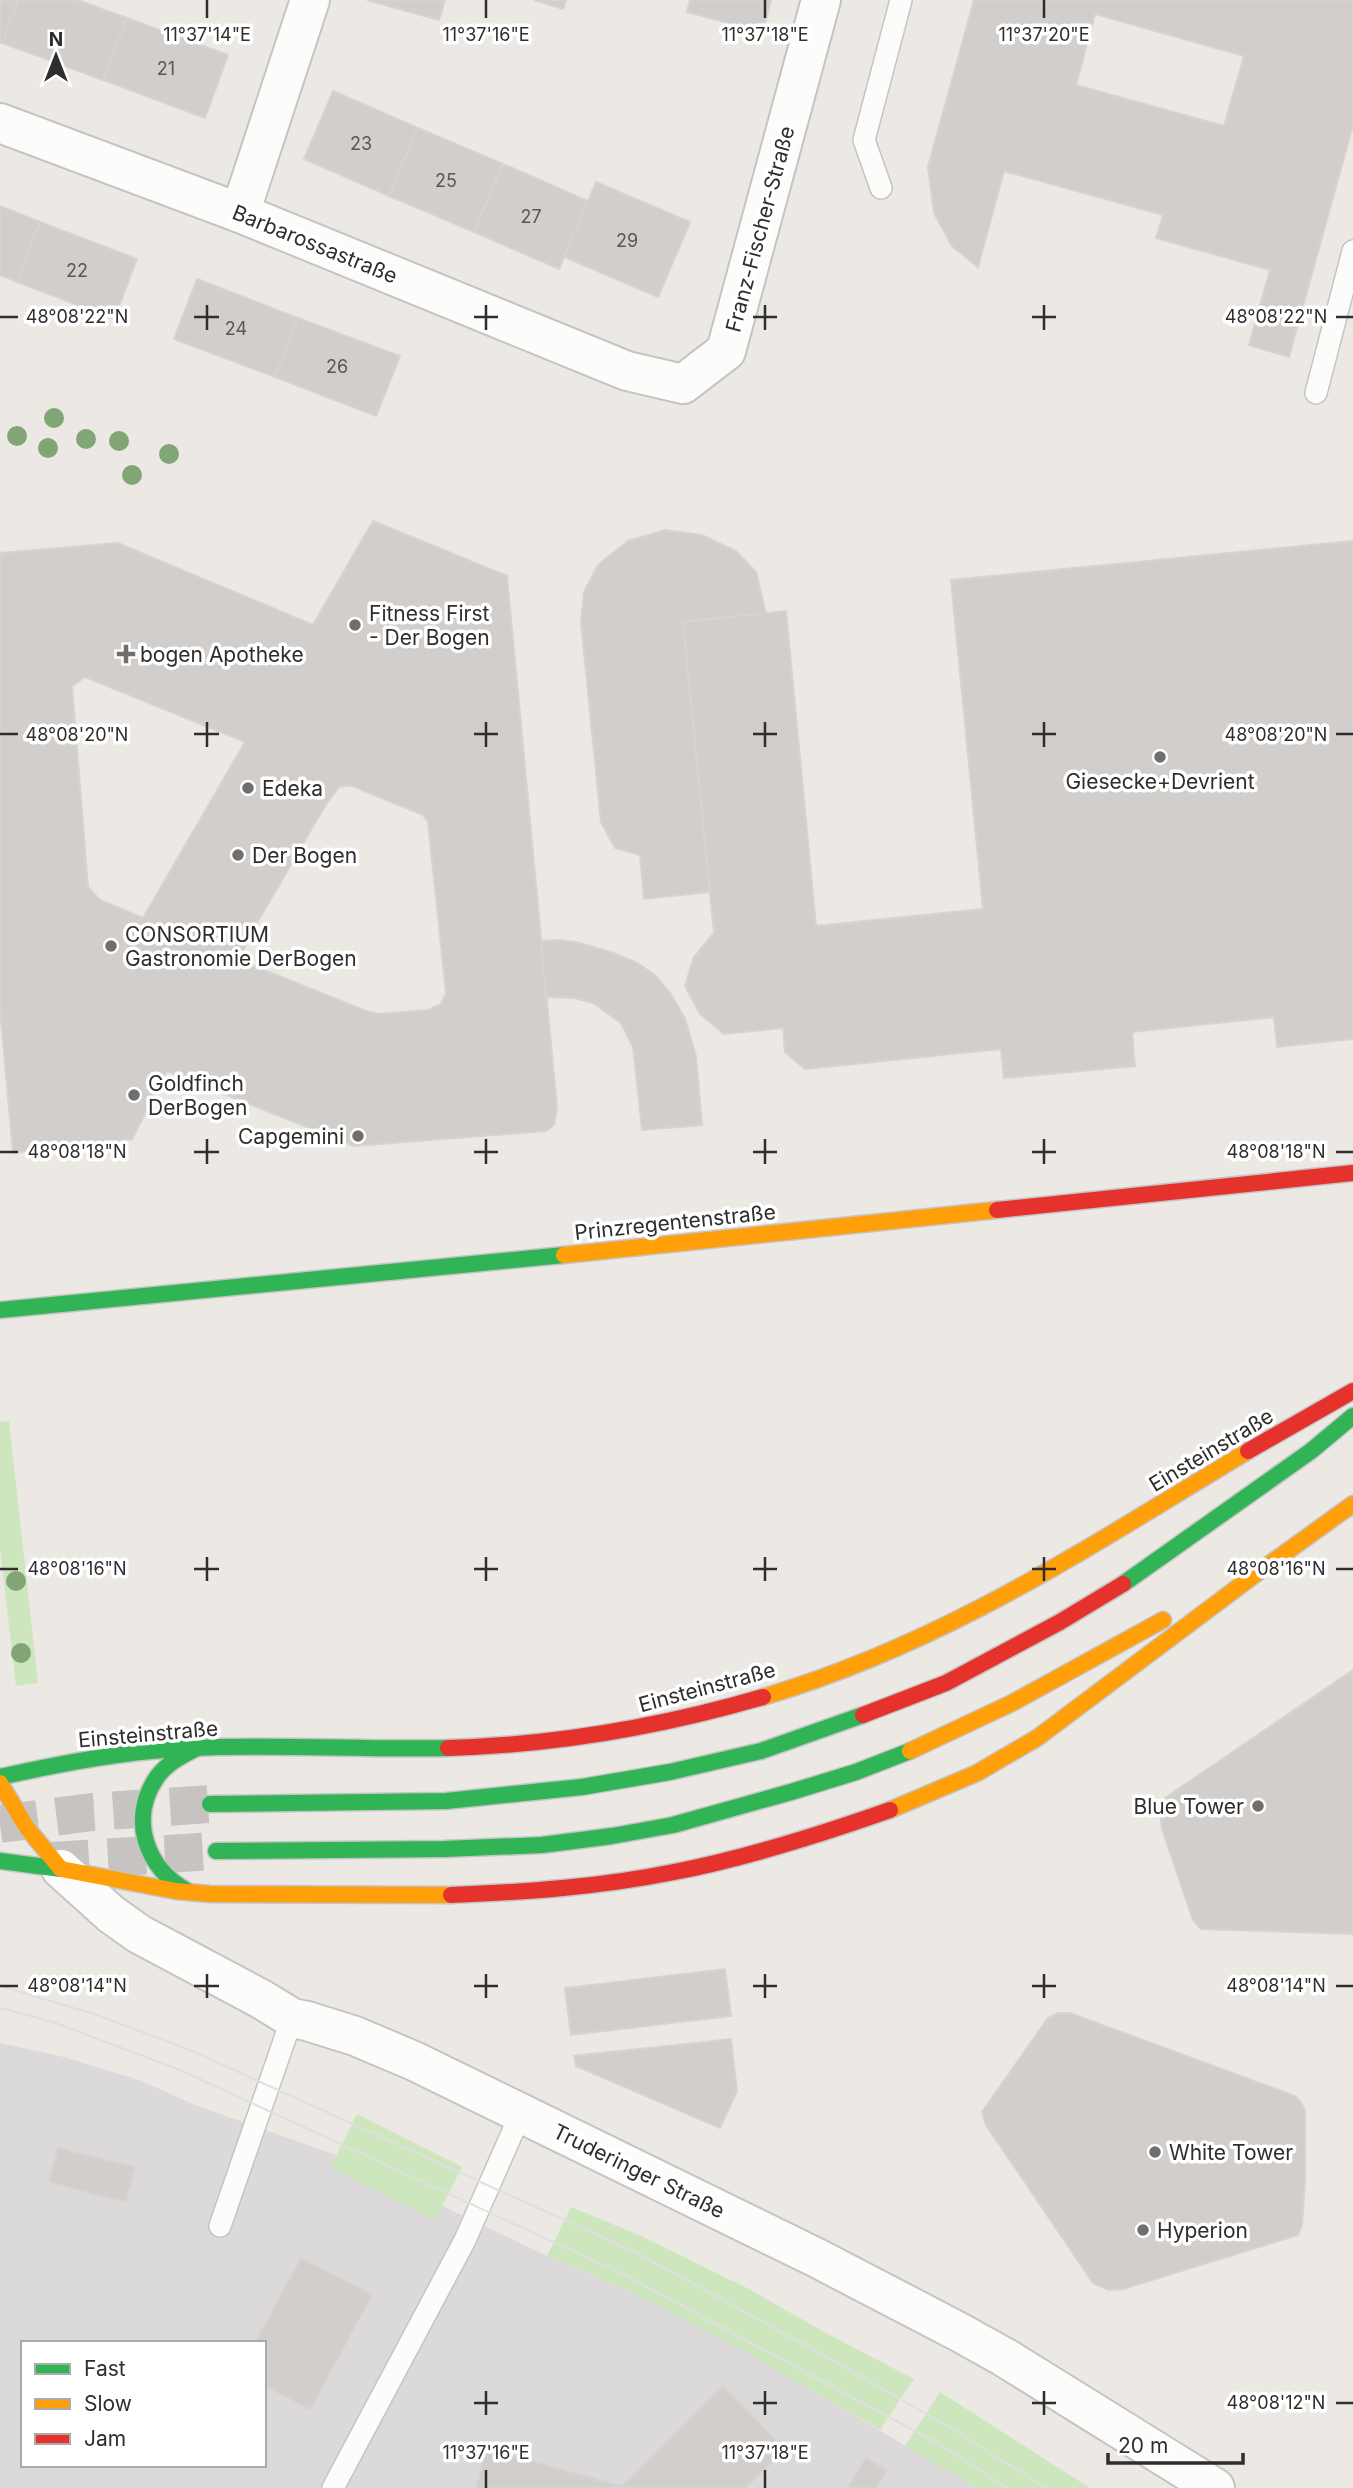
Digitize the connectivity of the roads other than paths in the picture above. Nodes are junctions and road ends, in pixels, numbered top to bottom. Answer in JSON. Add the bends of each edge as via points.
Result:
{"nodes":[{"id":1,"x":310,"y":0,"type":"edge"},
{"id":2,"x":821,"y":0,"type":"edge"},
{"id":3,"x":901,"y":0,"type":"edge"},
{"id":4,"x":0,"y":123,"type":"edge"},
{"id":5,"x":881,"y":188,"type":"dead end"},
{"id":6,"x":240,"y":213,"type":"junction"},
{"id":7,"x":1353,"y":251,"type":"edge"},
{"id":8,"x":628,"y":371,"type":"joint"},
{"id":9,"x":1315,"y":393,"type":"dead end"},
{"id":10,"x":1353,"y":1172,"type":"edge"},
{"id":11,"x":0,"y":1310,"type":"edge"},
{"id":12,"x":1353,"y":1391,"type":"edge"},
{"id":13,"x":1353,"y":1416,"type":"edge"},
{"id":14,"x":1353,"y":1504,"type":"edge"},
{"id":15,"x":1275,"y":1558,"type":"junction"},
{"id":16,"x":197,"y":1748,"type":"junction"},
{"id":17,"x":0,"y":1777,"type":"edge"},
{"id":18,"x":0,"y":1783,"type":"edge"},
{"id":19,"x":210,"y":1804,"type":"tunnel mouth"},
{"id":20,"x":216,"y":1851,"type":"tunnel mouth"},
{"id":21,"x":0,"y":1861,"type":"edge"},
{"id":22,"x":61,"y":1869,"type":"junction"},
{"id":23,"x":189,"y":1892,"type":"junction"},
{"id":24,"x":292,"y":2018,"type":"junction"},
{"id":25,"x":522,"y":2113,"type":"junction"},
{"id":26,"x":220,"y":2226,"type":"dead end"},
{"id":27,"x":333,"y":2488,"type":"edge"},
{"id":28,"x":1214,"y":2488,"type":"edge"}],
"edges":[{"from":1,"to":6,"type":"street"},
{"from":2,"to":8,"type":"street","name":"Franz-Fischer-Straße","via":[[726,351],[683,384]]},
{"from":3,"to":5,"type":"lane","via":[[864,140]]},
{"from":4,"to":6,"type":"street","name":"Barbarossastraße"},
{"from":6,"to":8,"type":"street","name":"Barbarossastraße"},
{"from":7,"to":9,"type":"lane"},
{"from":10,"to":11,"type":"main road","name":"Prinzregentenstraße","via":[[683,1244]]},
{"from":12,"to":16,"type":"main road","name":"Einsteinstraße","via":[[1092,1548],[959,1621],[880,1656],[742,1702],[594,1736],[502,1745]]},
{"from":13,"to":19,"type":"main road","via":[[1147,1568],[1060,1622],[946,1683],[761,1751],[582,1787],[446,1801]]},
{"from":14,"to":15,"type":"main road"},
{"from":15,"to":20,"type":"main road","via":[[957,1730],[856,1772],[730,1810],[673,1825],[542,1845]]},
{"from":15,"to":23,"type":"main road","via":[[1038,1738],[943,1789],[793,1842],[650,1877],[535,1891],[376,1896]]},
{"from":16,"to":17,"type":"main road","name":"Einsteinstraße","via":[[95,1757]]},
{"from":16,"to":23,"type":"main road","via":[[157,1777],[145,1806],[150,1856],[162,1875]]},
{"from":18,"to":22,"type":"main road","via":[[37,1843]]},
{"from":21,"to":22,"type":"main road"},
{"from":22,"to":23,"type":"main road"},
{"from":22,"to":24,"type":"street","name":"Truderinger Straße","via":[[139,1934]]},
{"from":24,"to":25,"type":"street","name":"Truderinger Straße","via":[[355,2036]]},
{"from":24,"to":26,"type":"lane"},
{"from":25,"to":27,"type":"lane","via":[[465,2240]]},
{"from":25,"to":28,"type":"street","name":"Truderinger Straße","via":[[959,2332]]}]}
